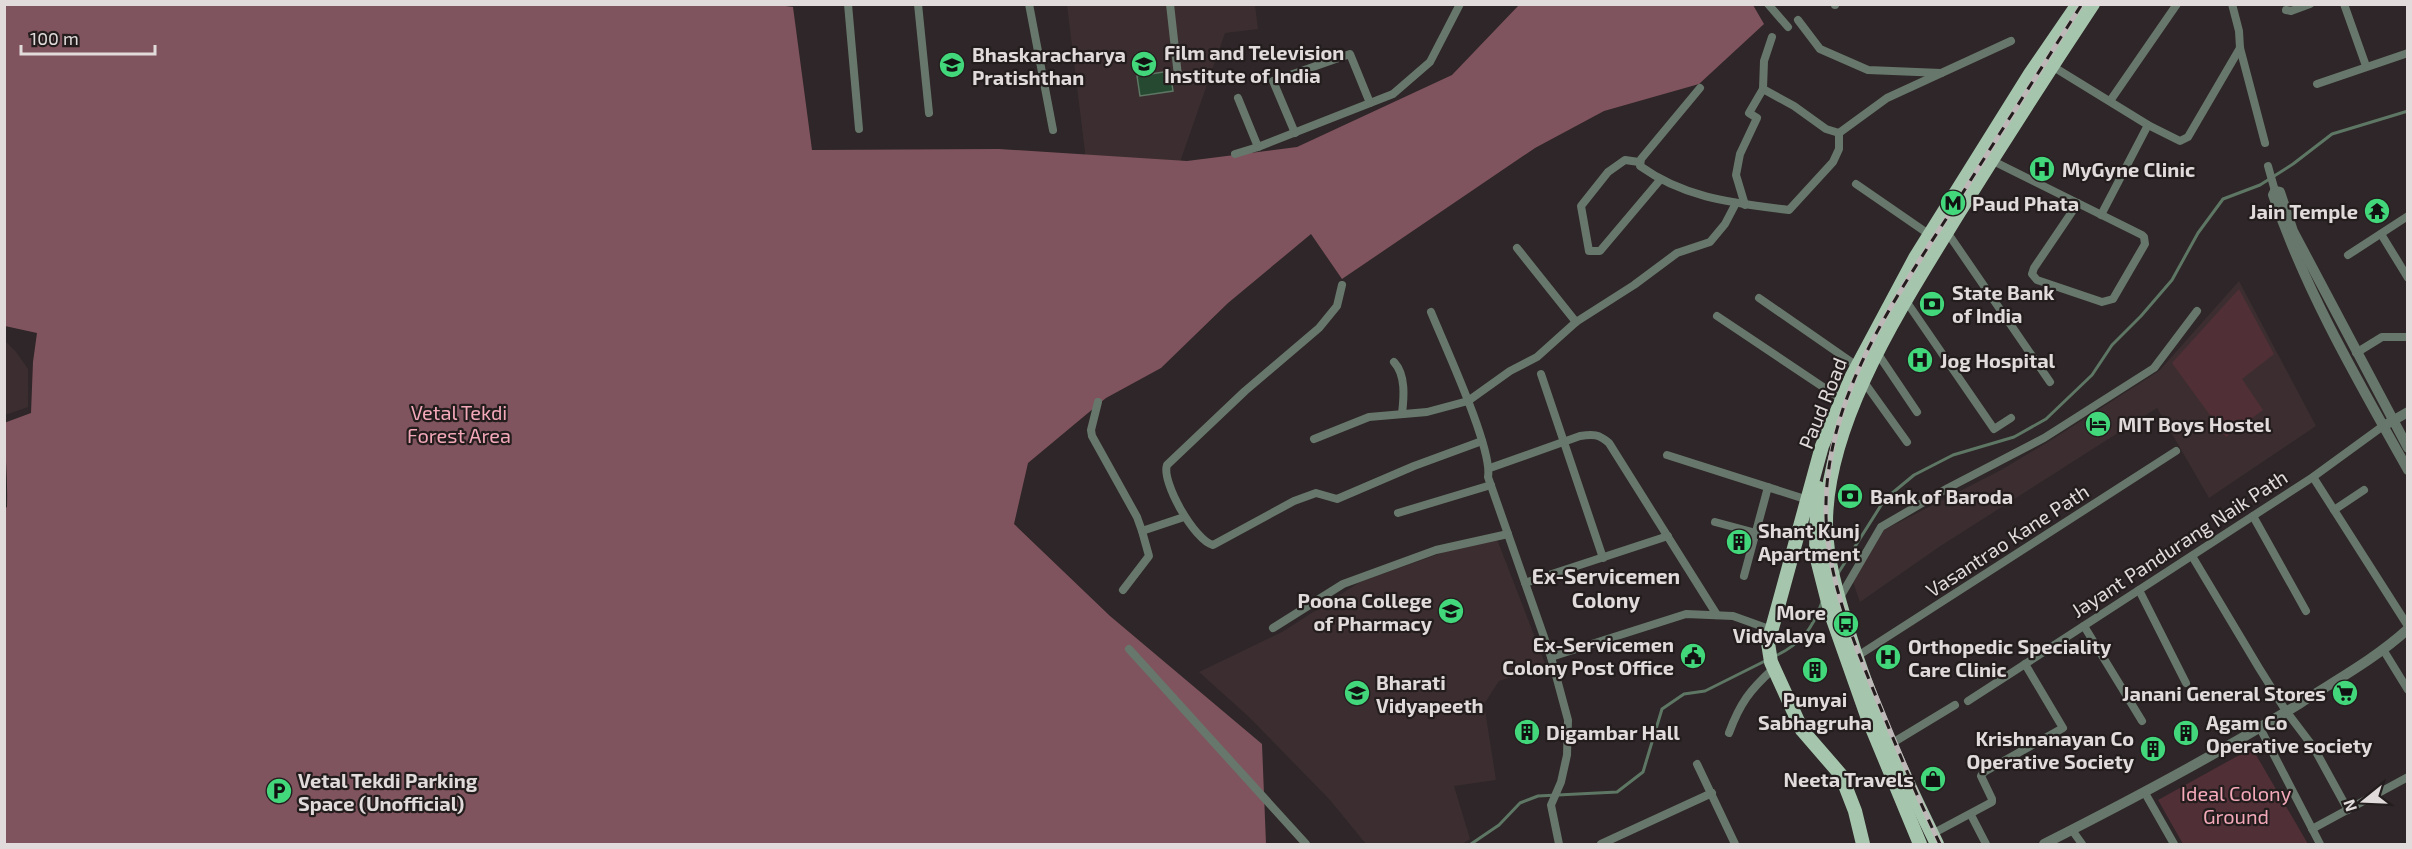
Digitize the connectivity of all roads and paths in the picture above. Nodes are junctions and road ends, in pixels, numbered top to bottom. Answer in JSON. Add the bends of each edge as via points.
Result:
{"nodes":[{"id":1,"x":848,"y":4,"type":"edge"},
{"id":2,"x":918,"y":4,"type":"edge"},
{"id":3,"x":1029,"y":4,"type":"edge"},
{"id":4,"x":1170,"y":4,"type":"edge"},
{"id":5,"x":1460,"y":4,"type":"edge"},
{"id":6,"x":1768,"y":4,"type":"edge"},
{"id":7,"x":2078,"y":4,"type":"edge"},
{"id":8,"x":2093,"y":4,"type":"edge"},
{"id":9,"x":2177,"y":4,"type":"edge"},
{"id":10,"x":2232,"y":4,"type":"edge"},
{"id":11,"x":2310,"y":4,"type":"edge"},
{"id":12,"x":2344,"y":4,"type":"edge"},
{"id":13,"x":2286,"y":10,"type":"dead end"},
{"id":14,"x":1798,"y":20,"type":"dead end"},
{"id":15,"x":1788,"y":27,"type":"dead end"},
{"id":16,"x":1772,"y":37,"type":"dead end"},
{"id":17,"x":2011,"y":41,"type":"dead end"},
{"id":18,"x":2240,"y":48,"type":"junction"},
{"id":19,"x":2408,"y":53,"type":"edge"},
{"id":20,"x":2052,"y":66,"type":"junction"},
{"id":21,"x":2366,"y":66,"type":"junction"},
{"id":22,"x":1942,"y":73,"type":"junction"},
{"id":23,"x":1178,"y":76,"type":"dead end"},
{"id":24,"x":2317,"y":84,"type":"dead end"},
{"id":25,"x":1700,"y":88,"type":"dead end"},
{"id":26,"x":1763,"y":89,"type":"junction"},
{"id":27,"x":1238,"y":98,"type":"dead end"},
{"id":28,"x":2110,"y":101,"type":"junction"},
{"id":29,"x":1370,"y":103,"type":"junction"},
{"id":30,"x":929,"y":113,"type":"dead end"},
{"id":31,"x":2148,"y":125,"type":"junction"},
{"id":32,"x":859,"y":129,"type":"dead end"},
{"id":33,"x":1053,"y":130,"type":"dead end"},
{"id":34,"x":1295,"y":133,"type":"junction"},
{"id":35,"x":1839,"y":133,"type":"junction"},
{"id":36,"x":2265,"y":143,"type":"dead end"},
{"id":37,"x":1258,"y":147,"type":"junction"},
{"id":38,"x":1235,"y":154,"type":"dead end"},
{"id":39,"x":1991,"y":160,"type":"junction"},
{"id":40,"x":1639,"y":162,"type":"junction"},
{"id":41,"x":1660,"y":180,"type":"junction"},
{"id":42,"x":1857,"y":184,"type":"dead end"},
{"id":43,"x":2078,"y":203,"type":"junction"},
{"id":44,"x":1741,"y":204,"type":"junction"},
{"id":45,"x":2101,"y":215,"type":"junction"},
{"id":46,"x":2408,"y":216,"type":"edge"},
{"id":47,"x":1947,"y":232,"type":"junction"},
{"id":48,"x":2382,"y":234,"type":"junction"},
{"id":49,"x":1930,"y":235,"type":"junction"},
{"id":50,"x":1517,"y":248,"type":"dead end"},
{"id":51,"x":2348,"y":255,"type":"dead end"},
{"id":52,"x":2408,"y":278,"type":"edge"},
{"id":53,"x":1342,"y":285,"type":"dead end"},
{"id":54,"x":1759,"y":297,"type":"dead end"},
{"id":55,"x":1906,"y":301,"type":"junction"},
{"id":56,"x":2197,"y":311,"type":"dead end"},
{"id":57,"x":1431,"y":312,"type":"dead end"},
{"id":58,"x":1717,"y":316,"type":"dead end"},
{"id":59,"x":1576,"y":322,"type":"junction"},
{"id":60,"x":2408,"y":337,"type":"edge"},
{"id":61,"x":2356,"y":353,"type":"junction"},
{"id":62,"x":1878,"y":354,"type":"junction"},
{"id":63,"x":1394,"y":362,"type":"dead end"},
{"id":64,"x":1857,"y":366,"type":"junction"},
{"id":65,"x":1541,"y":374,"type":"dead end"},
{"id":66,"x":1864,"y":382,"type":"junction"},
{"id":67,"x":2050,"y":382,"type":"dead end"},
{"id":68,"x":1841,"y":399,"type":"junction"},
{"id":69,"x":1098,"y":402,"type":"dead end"},
{"id":70,"x":1468,"y":402,"type":"junction"},
{"id":71,"x":1917,"y":412,"type":"dead end"},
{"id":72,"x":2408,"y":412,"type":"edge"},
{"id":73,"x":1402,"y":414,"type":"junction"},
{"id":74,"x":2011,"y":418,"type":"dead end"},
{"id":75,"x":2388,"y":423,"type":"junction"},
{"id":76,"x":1314,"y":439,"type":"dead end"},
{"id":77,"x":1482,"y":441,"type":"junction"},
{"id":78,"x":1565,"y":441,"type":"junction"},
{"id":79,"x":1907,"y":442,"type":"dead end"},
{"id":80,"x":2408,"y":448,"type":"edge"},
{"id":81,"x":2176,"y":451,"type":"dead end"},
{"id":82,"x":1666,"y":454,"type":"dead end"},
{"id":83,"x":1490,"y":468,"type":"junction"},
{"id":84,"x":2408,"y":470,"type":"edge"},
{"id":85,"x":2313,"y":477,"type":"junction"},
{"id":86,"x":1491,"y":485,"type":"junction"},
{"id":87,"x":1768,"y":487,"type":"junction"},
{"id":88,"x":2364,"y":490,"type":"dead end"},
{"id":89,"x":1808,"y":500,"type":"junction"},
{"id":90,"x":2334,"y":510,"type":"junction"},
{"id":91,"x":1398,"y":513,"type":"dead end"},
{"id":92,"x":2253,"y":516,"type":"junction"},
{"id":93,"x":1184,"y":517,"type":"junction"},
{"id":94,"x":1715,"y":522,"type":"dead end"},
{"id":95,"x":1142,"y":531,"type":"junction"},
{"id":96,"x":1756,"y":533,"type":"junction"},
{"id":97,"x":1508,"y":534,"type":"junction"},
{"id":98,"x":1668,"y":536,"type":"junction"},
{"id":99,"x":1794,"y":551,"type":"junction"},
{"id":100,"x":2192,"y":556,"type":"junction"},
{"id":101,"x":1604,"y":558,"type":"junction"},
{"id":102,"x":1825,"y":560,"type":"junction"},
{"id":103,"x":1744,"y":576,"type":"dead end"},
{"id":104,"x":1525,"y":584,"type":"junction"},
{"id":105,"x":1123,"y":590,"type":"dead end"},
{"id":106,"x":2139,"y":590,"type":"junction"},
{"id":107,"x":1832,"y":597,"type":"junction"},
{"id":108,"x":2306,"y":611,"type":"dead end"},
{"id":109,"x":1717,"y":615,"type":"junction"},
{"id":110,"x":2084,"y":626,"type":"junction"},
{"id":111,"x":1273,"y":628,"type":"dead end"},
{"id":112,"x":2408,"y":628,"type":"edge"},
{"id":113,"x":1772,"y":630,"type":"junction"},
{"id":114,"x":1129,"y":649,"type":"dead end"},
{"id":115,"x":2384,"y":651,"type":"junction"},
{"id":116,"x":1551,"y":657,"type":"junction"},
{"id":117,"x":1856,"y":657,"type":"junction"},
{"id":118,"x":1771,"y":662,"type":"junction"},
{"id":119,"x":2025,"y":664,"type":"junction"},
{"id":120,"x":2186,"y":683,"type":"dead end"},
{"id":121,"x":2408,"y":690,"type":"edge"},
{"id":122,"x":1968,"y":701,"type":"dead end"},
{"id":123,"x":1955,"y":705,"type":"dead end"},
{"id":124,"x":2286,"y":711,"type":"junction"},
{"id":125,"x":2142,"y":721,"type":"dead end"},
{"id":126,"x":2260,"y":728,"type":"junction"},
{"id":127,"x":1729,"y":733,"type":"dead end"},
{"id":128,"x":1889,"y":745,"type":"junction"},
{"id":129,"x":1697,"y":764,"type":"dead end"},
{"id":130,"x":2408,"y":777,"type":"edge"},
{"id":131,"x":1712,"y":793,"type":"junction"},
{"id":132,"x":2145,"y":794,"type":"junction"},
{"id":133,"x":2349,"y":810,"type":"junction"},
{"id":134,"x":1971,"y":815,"type":"junction"},
{"id":135,"x":2072,"y":830,"type":"junction"},
{"id":136,"x":2312,"y":830,"type":"junction"},
{"id":137,"x":1934,"y":839,"type":"edge"},
{"id":138,"x":1306,"y":844,"type":"edge"},
{"id":139,"x":1559,"y":844,"type":"edge"},
{"id":140,"x":1601,"y":844,"type":"edge"},
{"id":141,"x":1735,"y":844,"type":"edge"},
{"id":142,"x":1863,"y":844,"type":"edge"},
{"id":143,"x":1920,"y":844,"type":"edge"},
{"id":144,"x":1986,"y":844,"type":"edge"},
{"id":145,"x":2044,"y":844,"type":"edge"},
{"id":146,"x":2082,"y":844,"type":"edge"},
{"id":147,"x":2174,"y":844,"type":"edge"},
{"id":148,"x":2320,"y":844,"type":"edge"}],
"edges":[{"from":1,"to":32,"type":"street"},
{"from":2,"to":30,"type":"street"},
{"from":3,"to":33,"type":"street"},
{"from":4,"to":23,"type":"street"},
{"from":5,"to":29,"type":"street","via":[[1431,62],[1393,94]]},
{"from":6,"to":15,"type":"street"},
{"from":7,"to":49,"type":"main road","name":"Paud Road"},
{"from":8,"to":20,"type":"main road","name":"Paud Road"},
{"from":9,"to":28,"type":"street"},
{"from":10,"to":18,"type":"street"},
{"from":11,"to":13,"type":"street"},
{"from":12,"to":21,"type":"street"},
{"from":14,"to":22,"type":"street","via":[[1820,49],[1868,70]]},
{"from":16,"to":26,"type":"street","via":[[1764,61]]},
{"from":17,"to":22,"type":"street"},
{"from":18,"to":31,"type":"street","via":[[2186,139],[2178,140]]},
{"from":18,"to":36,"type":"street"},
{"from":19,"to":21,"type":"street"},
{"from":20,"to":28,"type":"street"},
{"from":20,"to":39,"type":"main road","name":"Paud Road"},
{"from":21,"to":24,"type":"street"},
{"from":22,"to":35,"type":"street","via":[[1887,98]]},
{"from":25,"to":40,"type":"street"},
{"from":26,"to":35,"type":"street","via":[[1826,129]]},
{"from":26,"to":44,"type":"street","via":[[1749,113],[1757,118],[1740,154],[1736,175]]},
{"from":27,"to":37,"type":"street"},
{"from":28,"to":31,"type":"street"},
{"from":29,"to":34,"type":"street"},
{"from":29,"to":34,"type":"street","via":[[1350,54],[1273,81]]},
{"from":31,"to":45,"type":"street"},
{"from":34,"to":37,"type":"street"},
{"from":35,"to":44,"type":"street","via":[[1839,149],[1833,162],[1789,210]]},
{"from":37,"to":38,"type":"street"},
{"from":39,"to":43,"type":"street"},
{"from":39,"to":47,"type":"main road","name":"Paud Road"},
{"from":40,"to":41,"type":"street"},
{"from":40,"to":41,"type":"street","via":[[1625,160],[1608,172],[1581,206],[1589,251],[1600,251]]},
{"from":41,"to":44,"type":"street","via":[[1723,202]]},
{"from":42,"to":49,"type":"street"},
{"from":43,"to":45,"type":"street"},
{"from":43,"to":45,"type":"street","via":[[2033,269],[2037,280],[2105,302],[2113,299],[2146,242],[2142,235]]},
{"from":44,"to":59,"type":"street","via":[[1710,242],[1677,253]]},
{"from":46,"to":48,"type":"street"},
{"from":47,"to":55,"type":"main road","name":"Paud Road"},
{"from":47,"to":67,"type":"street"},
{"from":48,"to":51,"type":"street"},
{"from":48,"to":52,"type":"street"},
{"from":49,"to":64,"type":"main road","name":"Paud Road"},
{"from":50,"to":59,"type":"street"},
{"from":53,"to":93,"type":"street","via":[[1337,306],[1319,327],[1167,465],[1166,474]]},
{"from":54,"to":64,"type":"street"},
{"from":55,"to":62,"type":"main road","name":"Paud Road"},
{"from":55,"to":74,"type":"street","via":[[1994,429]]},
{"from":56,"to":107,"type":"street","via":[[2154,368],[2044,438],[1881,527]]},
{"from":57,"to":70,"type":"street"},
{"from":58,"to":68,"type":"street"},
{"from":59,"to":70,"type":"street","via":[[1537,357],[1510,371]]},
{"from":60,"to":61,"type":"street","via":[[2382,337]]},
{"from":61,"to":75,"type":"street"},
{"from":61,"to":75,"type":"street","via":[[2293,231],[2272,178],[2273,195],[2290,244],[2316,300]]},
{"from":62,"to":66,"type":"main road","name":"Paud Road"},
{"from":62,"to":71,"type":"street"},
{"from":63,"to":73,"type":"street","via":[[1402,384]]},
{"from":64,"to":68,"type":"main road","name":"Paud Road"},
{"from":65,"to":78,"type":"street"},
{"from":66,"to":79,"type":"street"},
{"from":66,"to":102,"type":"main road","name":"Paud Road","via":[[1843,428],[1832,474]]},
{"from":68,"to":89,"type":"main road","name":"Paud Road","via":[[1822,446]]},
{"from":69,"to":95,"type":"street","via":[[1092,436]]},
{"from":70,"to":73,"type":"street"},
{"from":70,"to":77,"type":"street"},
{"from":72,"to":75,"type":"street","name":"Jayant Pandurang Naik Path"},
{"from":73,"to":76,"type":"street","via":[[1369,417]]},
{"from":75,"to":80,"type":"street"},
{"from":75,"to":84,"type":"street"},
{"from":75,"to":85,"type":"street","name":"Jayant Pandurang Naik Path"},
{"from":77,"to":83,"type":"street"},
{"from":77,"to":93,"type":"street","via":[[1337,499],[1316,493],[1294,501],[1213,545],[1205,543]]},
{"from":78,"to":83,"type":"street"},
{"from":78,"to":98,"type":"street","via":[[1594,434],[1609,443]]},
{"from":78,"to":101,"type":"street"},
{"from":81,"to":117,"type":"street","name":"Vasantrao Kane Path"},
{"from":82,"to":87,"type":"street"},
{"from":83,"to":86,"type":"street"},
{"from":85,"to":90,"type":"street"},
{"from":85,"to":92,"type":"street","name":"Jayant Pandurang Naik Path"},
{"from":86,"to":91,"type":"street"},
{"from":86,"to":97,"type":"street"},
{"from":87,"to":89,"type":"street"},
{"from":87,"to":96,"type":"street"},
{"from":88,"to":90,"type":"street"},
{"from":89,"to":99,"type":"main road","name":"Paud Road"},
{"from":90,"to":112,"type":"street"},
{"from":92,"to":100,"type":"street","name":"Jayant Pandurang Naik Path"},
{"from":92,"to":108,"type":"street"},
{"from":93,"to":95,"type":"street"},
{"from":94,"to":96,"type":"street"},
{"from":95,"to":105,"type":"street","via":[[1149,556]]},
{"from":96,"to":103,"type":"street"},
{"from":97,"to":104,"type":"street"},
{"from":97,"to":111,"type":"street","via":[[1436,550],[1343,584]]},
{"from":98,"to":101,"type":"street"},
{"from":98,"to":109,"type":"street"},
{"from":99,"to":102,"type":"main road"},
{"from":99,"to":113,"type":"main road","name":"Paud Road"},
{"from":100,"to":106,"type":"street","name":"Jayant Pandurang Naik Path"},
{"from":100,"to":124,"type":"street"},
{"from":101,"to":104,"type":"street"},
{"from":102,"to":107,"type":"main road","name":"Paud Road"},
{"from":104,"to":116,"type":"street"},
{"from":106,"to":110,"type":"street","name":"Jayant Pandurang Naik Path"},
{"from":106,"to":120,"type":"street"},
{"from":107,"to":117,"type":"main road","name":"Paud Road"},
{"from":107,"to":143,"type":"main road","via":[[1855,686]]},
{"from":109,"to":113,"type":"street","via":[[1733,616]]},
{"from":109,"to":116,"type":"street","via":[[1686,614]]},
{"from":110,"to":119,"type":"street","name":"Jayant Pandurang Naik Path"},
{"from":110,"to":125,"type":"street"},
{"from":112,"to":115,"type":"street"},
{"from":113,"to":118,"type":"main road","name":"Paud Road"},
{"from":114,"to":138,"type":"street"},
{"from":115,"to":121,"type":"street"},
{"from":115,"to":124,"type":"street"},
{"from":116,"to":139,"type":"street","via":[[1568,720],[1567,755],[1551,805]]},
{"from":117,"to":128,"type":"main road","name":"Paud Road"},
{"from":118,"to":127,"type":"street","via":[[1745,696]]},
{"from":118,"to":142,"type":"main road","via":[[1802,730],[1841,775]]},
{"from":119,"to":122,"type":"street","name":"Jayant Pandurang Naik Path"},
{"from":119,"to":134,"type":"street","via":[[2063,728],[1984,772],[1982,780],[1992,802]]},
{"from":123,"to":128,"type":"street"},
{"from":124,"to":126,"type":"street"},
{"from":124,"to":133,"type":"street","via":[[2314,748]]},
{"from":126,"to":132,"type":"street"},
{"from":126,"to":136,"type":"street"},
{"from":128,"to":137,"type":"main road","name":"Paud Road"},
{"from":129,"to":131,"type":"street"},
{"from":130,"to":133,"type":"street"},
{"from":131,"to":140,"type":"street"},
{"from":131,"to":141,"type":"street"},
{"from":132,"to":135,"type":"street"},
{"from":132,"to":147,"type":"street"},
{"from":133,"to":136,"type":"street"},
{"from":134,"to":137,"type":"street"},
{"from":134,"to":144,"type":"street"},
{"from":135,"to":145,"type":"street"},
{"from":135,"to":146,"type":"street"},
{"from":136,"to":148,"type":"street"}]}
